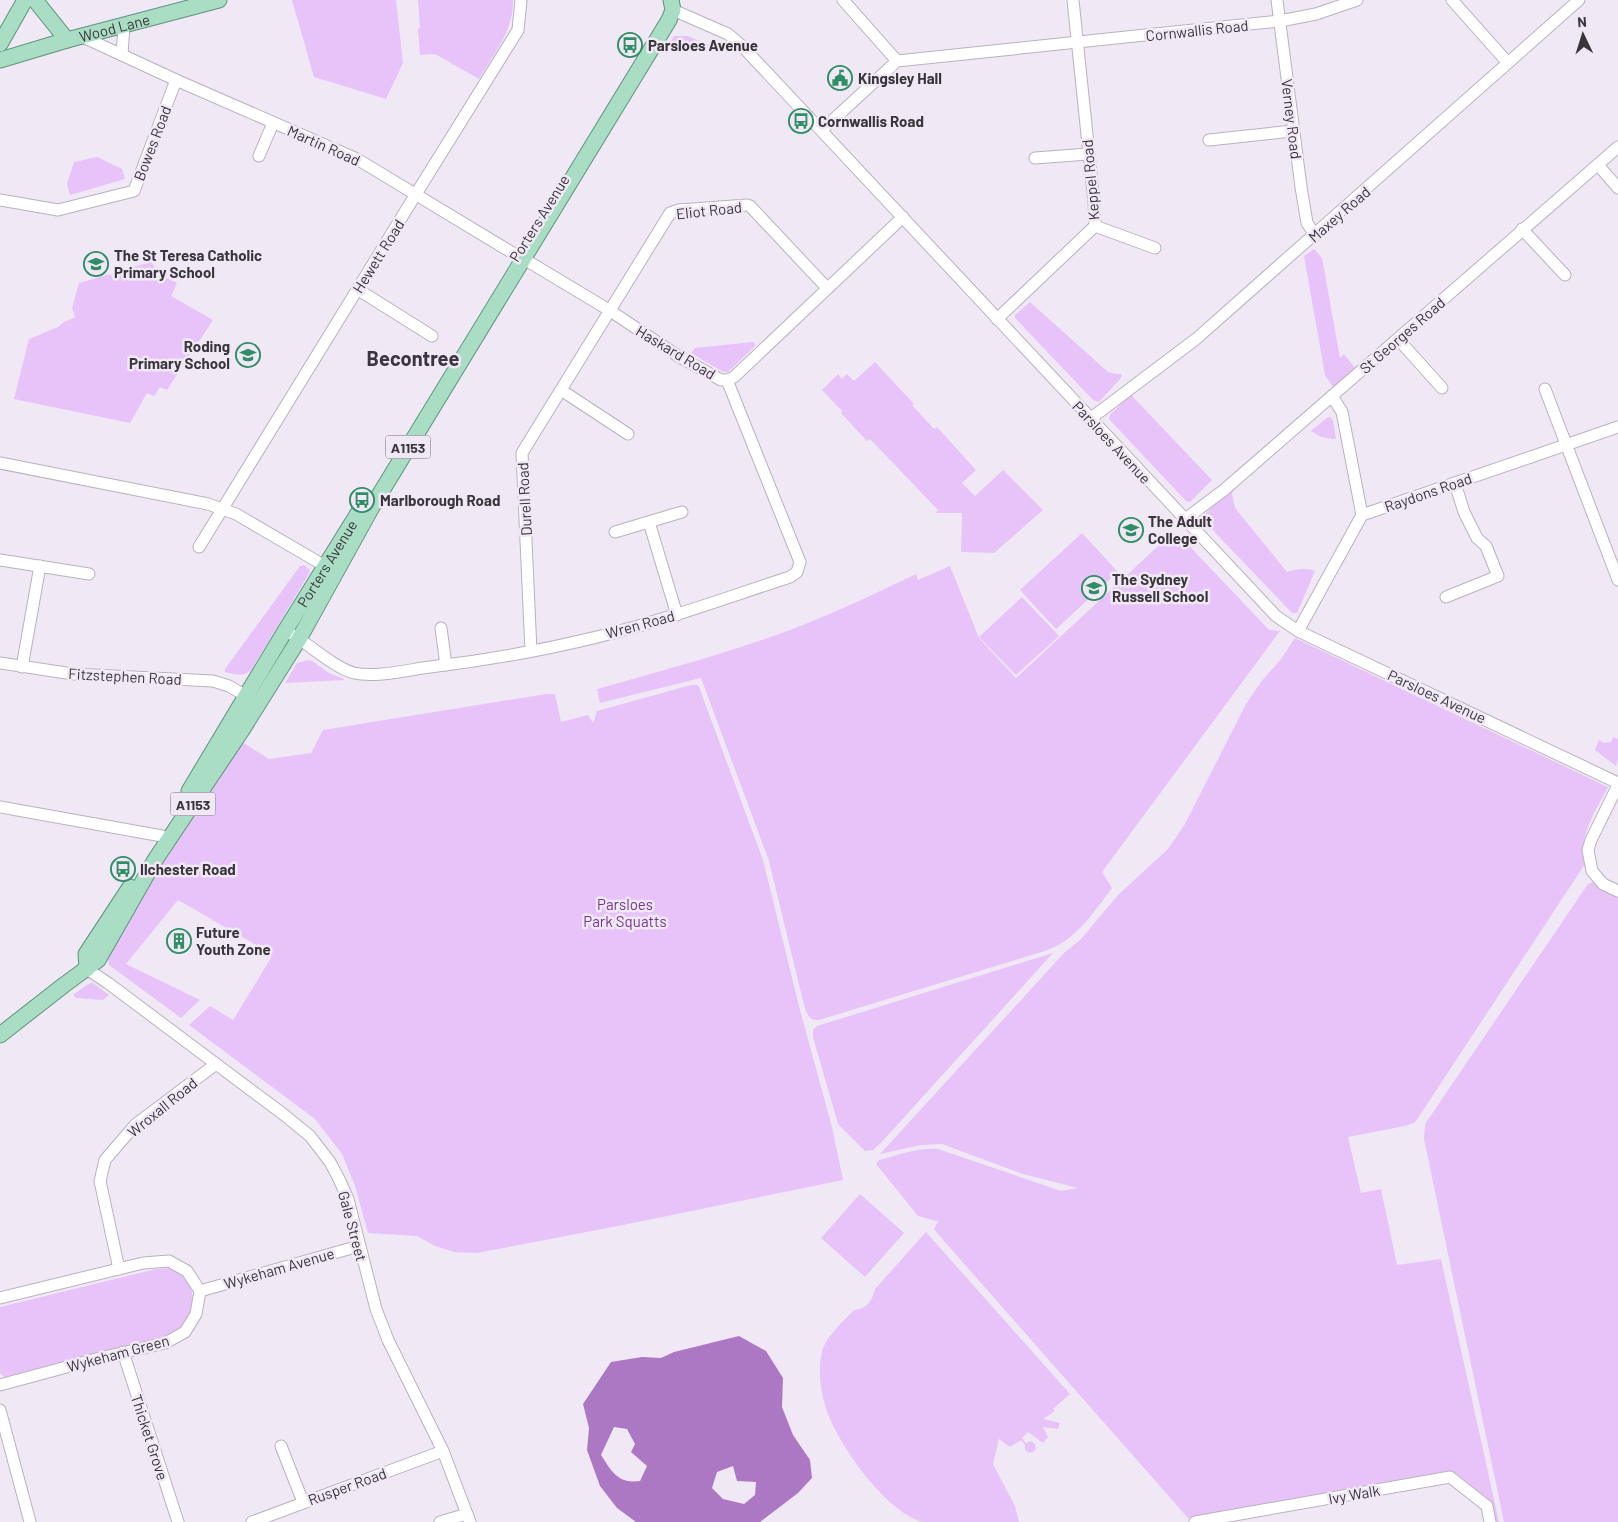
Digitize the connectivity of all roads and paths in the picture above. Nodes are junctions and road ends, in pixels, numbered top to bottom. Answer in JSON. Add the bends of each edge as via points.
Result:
{"nodes":[{"id":1,"x":24,"y":0,"type":"edge"},
{"id":2,"x":35,"y":0,"type":"edge"},
{"id":3,"x":219,"y":0,"type":"edge"},
{"id":4,"x":521,"y":0,"type":"edge"},
{"id":5,"x":1073,"y":0,"type":"edge"},
{"id":6,"x":1277,"y":0,"type":"edge"},
{"id":7,"x":1356,"y":0,"type":"edge"},
{"id":8,"x":1452,"y":0,"type":"edge"},
{"id":9,"x":1579,"y":0,"type":"edge"},
{"id":10,"x":845,"y":1,"type":"edge"},
{"id":11,"x":675,"y":3,"type":"edge"},
{"id":12,"x":1280,"y":21,"type":"junction"},
{"id":13,"x":124,"y":25,"type":"junction"},
{"id":14,"x":74,"y":38,"type":"junction"},
{"id":15,"x":1077,"y":42,"type":"junction"},
{"id":16,"x":0,"y":44,"type":"edge"},
{"id":17,"x":122,"y":55,"type":"junction"},
{"id":18,"x":0,"y":60,"type":"edge"},
{"id":19,"x":897,"y":61,"type":"junction"},
{"id":20,"x":1508,"y":63,"type":"junction"},
{"id":21,"x":176,"y":80,"type":"junction"},
{"id":22,"x":273,"y":123,"type":"junction"},
{"id":23,"x":822,"y":130,"type":"junction"},
{"id":24,"x":1292,"y":130,"type":"junction"},
{"id":25,"x":1209,"y":140,"type":"dead end"},
{"id":26,"x":1618,"y":147,"type":"edge"},
{"id":27,"x":1088,"y":154,"type":"junction"},
{"id":28,"x":259,"y":156,"type":"dead end"},
{"id":29,"x":1035,"y":158,"type":"dead end"},
{"id":30,"x":1598,"y":165,"type":"junction"},
{"id":31,"x":1618,"y":188,"type":"edge"},
{"id":32,"x":416,"y":194,"type":"junction"},
{"id":33,"x":0,"y":200,"type":"edge"},
{"id":34,"x":903,"y":217,"type":"junction"},
{"id":35,"x":1095,"y":226,"type":"junction"},
{"id":36,"x":1522,"y":230,"type":"junction"},
{"id":37,"x":1315,"y":235,"type":"junction"},
{"id":38,"x":1155,"y":248,"type":"dead end"},
{"id":39,"x":520,"y":257,"type":"junction"},
{"id":40,"x":1565,"y":275,"type":"dead end"},
{"id":41,"x":827,"y":288,"type":"junction"},
{"id":42,"x":357,"y":289,"type":"junction"},
{"id":43,"x":609,"y":310,"type":"junction"},
{"id":44,"x":997,"y":319,"type":"junction"},
{"id":45,"x":432,"y":336,"type":"dead end"},
{"id":46,"x":1398,"y":339,"type":"junction"},
{"id":47,"x":727,"y":380,"type":"junction"},
{"id":48,"x":1442,"y":388,"type":"dead end"},
{"id":49,"x":1546,"y":389,"type":"dead end"},
{"id":50,"x":561,"y":390,"type":"junction"},
{"id":51,"x":1332,"y":396,"type":"junction"},
{"id":52,"x":1090,"y":419,"type":"junction"},
{"id":53,"x":1618,"y":427,"type":"edge"},
{"id":54,"x":628,"y":434,"type":"dead end"},
{"id":55,"x":1567,"y":444,"type":"junction"},
{"id":56,"x":0,"y":463,"type":"edge"},
{"id":57,"x":1456,"y":483,"type":"junction"},
{"id":58,"x":223,"y":508,"type":"junction"},
{"id":59,"x":682,"y":512,"type":"dead end"},
{"id":60,"x":1362,"y":515,"type":"junction"},
{"id":61,"x":1184,"y":520,"type":"junction"},
{"id":62,"x":649,"y":522,"type":"junction"},
{"id":63,"x":615,"y":532,"type":"dead end"},
{"id":64,"x":199,"y":547,"type":"dead end"},
{"id":65,"x":0,"y":560,"type":"edge"},
{"id":66,"x":40,"y":566,"type":"junction"},
{"id":67,"x":324,"y":566,"type":"junction"},
{"id":68,"x":1616,"y":568,"type":"edge"},
{"id":69,"x":90,"y":574,"type":"dead end"},
{"id":70,"x":1618,"y":580,"type":"edge"},
{"id":71,"x":1446,"y":597,"type":"dead end"},
{"id":72,"x":677,"y":615,"type":"junction"},
{"id":73,"x":441,"y":628,"type":"dead end"},
{"id":74,"x":285,"y":630,"type":"junction"},
{"id":75,"x":1298,"y":630,"type":"junction"},
{"id":76,"x":299,"y":639,"type":"junction"},
{"id":77,"x":531,"y":651,"type":"junction"},
{"id":78,"x":0,"y":664,"type":"edge"},
{"id":79,"x":446,"y":666,"type":"junction"},
{"id":80,"x":22,"y":668,"type":"junction"},
{"id":81,"x":253,"y":700,"type":"junction"},
{"id":82,"x":1618,"y":784,"type":"edge"},
{"id":83,"x":0,"y":806,"type":"edge"},
{"id":84,"x":162,"y":836,"type":"junction"},
{"id":85,"x":1618,"y":891,"type":"edge"},
{"id":86,"x":87,"y":969,"type":"junction"},
{"id":87,"x":0,"y":1034,"type":"edge"},
{"id":88,"x":216,"y":1064,"type":"junction"},
{"id":89,"x":359,"y":1246,"type":"junction"},
{"id":90,"x":119,"y":1269,"type":"junction"},
{"id":91,"x":200,"y":1291,"type":"junction"},
{"id":92,"x":0,"y":1298,"type":"edge"},
{"id":93,"x":123,"y":1352,"type":"junction"},
{"id":94,"x":0,"y":1384,"type":"edge"},
{"id":95,"x":0,"y":1410,"type":"edge"},
{"id":96,"x":281,"y":1446,"type":"dead end"},
{"id":97,"x":443,"y":1451,"type":"junction"},
{"id":98,"x":303,"y":1502,"type":"junction"},
{"id":99,"x":468,"y":1518,"type":"edge"},
{"id":100,"x":30,"y":1522,"type":"edge"},
{"id":101,"x":178,"y":1522,"type":"edge"},
{"id":102,"x":252,"y":1522,"type":"edge"},
{"id":103,"x":440,"y":1522,"type":"edge"},
{"id":104,"x":1194,"y":1522,"type":"edge"},
{"id":105,"x":1490,"y":1522,"type":"edge"}],
"edges":[{"from":1,"to":16,"type":"main road"},
{"from":2,"to":14,"type":"main road"},
{"from":3,"to":13,"type":"main road","name":"Wood Lane"},
{"from":4,"to":32,"type":"street","name":"Hewett Road","via":[[518,30]]},
{"from":5,"to":15,"type":"street","name":"Keppel Road"},
{"from":6,"to":12,"type":"street","name":"Verney Road"},
{"from":7,"to":12,"type":"street","name":"Cornwallis Road","via":[[1316,14]]},
{"from":8,"to":20,"type":"street"},
{"from":9,"to":20,"type":"street","name":"Maxey Road"},
{"from":10,"to":19,"type":"street"},
{"from":11,"to":23,"type":"street","name":"Parsloes Avenue","via":[[728,34],[742,46]]},
{"from":11,"to":39,"type":"main road","name":"Porters Avenue","number":"A1153","via":[[662,18]]},
{"from":12,"to":15,"type":"street","name":"Cornwallis Road"},
{"from":12,"to":24,"type":"street","name":"Verney Road"},
{"from":13,"to":14,"type":"main road","name":"Wood Lane"},
{"from":13,"to":17,"type":"street"},
{"from":14,"to":17,"type":"street","name":"Martin Road"},
{"from":14,"to":18,"type":"main road","name":"Wood Lane"},
{"from":15,"to":19,"type":"street","name":"Cornwallis Road"},
{"from":15,"to":27,"type":"street","name":"Keppel Road"},
{"from":17,"to":21,"type":"street","name":"Martin Road"},
{"from":19,"to":23,"type":"street"},
{"from":20,"to":37,"type":"street","name":"Maxey Road"},
{"from":21,"to":22,"type":"street","name":"Martin Road"},
{"from":21,"to":33,"type":"street","name":"Bowes Road","via":[[134,191],[58,210]]},
{"from":22,"to":28,"type":"street"},
{"from":22,"to":32,"type":"street","name":"Martin Road","via":[[357,159]]},
{"from":23,"to":34,"type":"street","name":"Parsloes Avenue"},
{"from":24,"to":25,"type":"street"},
{"from":24,"to":37,"type":"street","name":"Verney Road","via":[[1307,223]]},
{"from":26,"to":30,"type":"street","name":"St Georges Road"},
{"from":27,"to":29,"type":"street"},
{"from":27,"to":35,"type":"street","name":"Keppel Road"},
{"from":30,"to":31,"type":"street"},
{"from":30,"to":36,"type":"street","name":"St Georges Road"},
{"from":32,"to":39,"type":"street","name":"Martin Road"},
{"from":32,"to":42,"type":"street","name":"Hewett Road"},
{"from":34,"to":41,"type":"street","name":"Haskard Road"},
{"from":34,"to":44,"type":"street","name":"Parsloes Avenue"},
{"from":35,"to":38,"type":"street"},
{"from":35,"to":44,"type":"street","name":"Keppel Road"},
{"from":36,"to":40,"type":"street"},
{"from":36,"to":46,"type":"street","name":"St Georges Road"},
{"from":37,"to":52,"type":"street","name":"Maxey Road","via":[[1196,339]]},
{"from":39,"to":43,"type":"street","name":"Haskard Road"},
{"from":39,"to":67,"type":"main road","name":"Porters Avenue","number":"A1153"},
{"from":39,"to":76,"type":"main road","name":"Porters Avenue","number":"A1153","via":[[372,507]]},
{"from":41,"to":43,"type":"street","name":"Eliot Road","via":[[750,206],[678,210],[670,213]]},
{"from":41,"to":47,"type":"street","name":"Haskard Road","via":[[734,377]]},
{"from":42,"to":45,"type":"street"},
{"from":42,"to":58,"type":"street","name":"Hewett Road"},
{"from":43,"to":47,"type":"street","name":"Haskard Road","via":[[678,356],[721,380]]},
{"from":43,"to":50,"type":"street","name":"Durell Road"},
{"from":44,"to":52,"type":"street","name":"Parsloes Avenue"},
{"from":46,"to":48,"type":"street"},
{"from":46,"to":51,"type":"street","name":"St Georges Road"},
{"from":47,"to":72,"type":"street","name":"Wren Road","via":[[800,562],[797,572],[790,577]]},
{"from":49,"to":55,"type":"street"},
{"from":50,"to":54,"type":"street"},
{"from":50,"to":77,"type":"street","name":"Durell Road","via":[[522,453]]},
{"from":51,"to":60,"type":"street","via":[[1342,412]]},
{"from":51,"to":61,"type":"street","name":"St Georges Road","via":[[1224,490]]},
{"from":52,"to":61,"type":"street","name":"Parsloes Avenue"},
{"from":53,"to":55,"type":"street","name":"Raydons Road"},
{"from":55,"to":57,"type":"street","name":"Raydons Road"},
{"from":55,"to":68,"type":"street"},
{"from":56,"to":58,"type":"street"},
{"from":57,"to":60,"type":"street","name":"Raydons Road"},
{"from":57,"to":71,"type":"street","via":[[1464,512],[1477,538],[1486,546],[1498,576]]},
{"from":58,"to":64,"type":"street","name":"Hewett Road"},
{"from":58,"to":67,"type":"street"},
{"from":59,"to":62,"type":"street"},
{"from":60,"to":75,"type":"street"},
{"from":61,"to":75,"type":"street","name":"Parsloes Avenue","via":[[1270,610]]},
{"from":62,"to":63,"type":"street"},
{"from":62,"to":72,"type":"street"},
{"from":65,"to":66,"type":"street"},
{"from":66,"to":69,"type":"street"},
{"from":66,"to":80,"type":"street"},
{"from":67,"to":74,"type":"main road","name":"Porters Avenue","number":"A1153"},
{"from":68,"to":70,"type":"street"},
{"from":72,"to":77,"type":"street","name":"Wren Road"},
{"from":73,"to":79,"type":"street"},
{"from":74,"to":76,"type":"street","name":"Wren Road"},
{"from":74,"to":81,"type":"main road","name":"Porters Avenue","number":"A1153"},
{"from":75,"to":82,"type":"street","name":"Parsloes Avenue"},
{"from":76,"to":79,"type":"street","name":"Wren Road","via":[[341,668],[354,673]]},
{"from":76,"to":81,"type":"main road","name":"Porters Avenue","number":"A1153"},
{"from":77,"to":79,"type":"street","name":"Wren Road"},
{"from":78,"to":80,"type":"street","name":"Fitzstephen Road"},
{"from":80,"to":81,"type":"street","name":"Fitzstephen Road","via":[[73,674],[213,681]]},
{"from":81,"to":84,"type":"main road","name":"Porters Avenue","number":"A1153"},
{"from":81,"to":86,"type":"main road","name":"Porters Avenue","number":"A1153","via":[[98,960]]},
{"from":82,"to":85,"type":"street","via":[[1588,850],[1592,871],[1603,884]]},
{"from":83,"to":84,"type":"street"},
{"from":84,"to":86,"type":"main road","name":"Porters Avenue","number":"A1153","via":[[86,954]]},
{"from":86,"to":87,"type":"main road","name":"Porters Avenue","number":"A1153"},
{"from":86,"to":88,"type":"street","name":"Gale Street"},
{"from":88,"to":89,"type":"street","name":"Gale Street","via":[[315,1142],[340,1179]]},
{"from":88,"to":90,"type":"street","name":"Wroxall Road","via":[[135,1125],[105,1160],[100,1181]]},
{"from":89,"to":91,"type":"street","name":"Wykeham Avenue"},
{"from":89,"to":97,"type":"street","name":"Gale Street","via":[[388,1340]]},
{"from":90,"to":91,"type":"street","via":[[169,1261],[187,1271]]},
{"from":90,"to":92,"type":"street"},
{"from":91,"to":93,"type":"street","name":"Wykeham Green","via":[[196,1314],[185,1332],[164,1344]]},
{"from":93,"to":94,"type":"street","name":"Wykeham Green"},
{"from":93,"to":101,"type":"street","name":"Thicket Grove"},
{"from":95,"to":100,"type":"street"},
{"from":96,"to":98,"type":"street"},
{"from":97,"to":98,"type":"street","name":"Rusper Road"},
{"from":97,"to":99,"type":"street","name":"Gale Street"},
{"from":98,"to":102,"type":"street","name":"Rusper Road"},
{"from":99,"to":103,"type":"street"},
{"from":104,"to":105,"type":"street","name":"Ivy Walk","via":[[1450,1477],[1487,1506]]}]}
